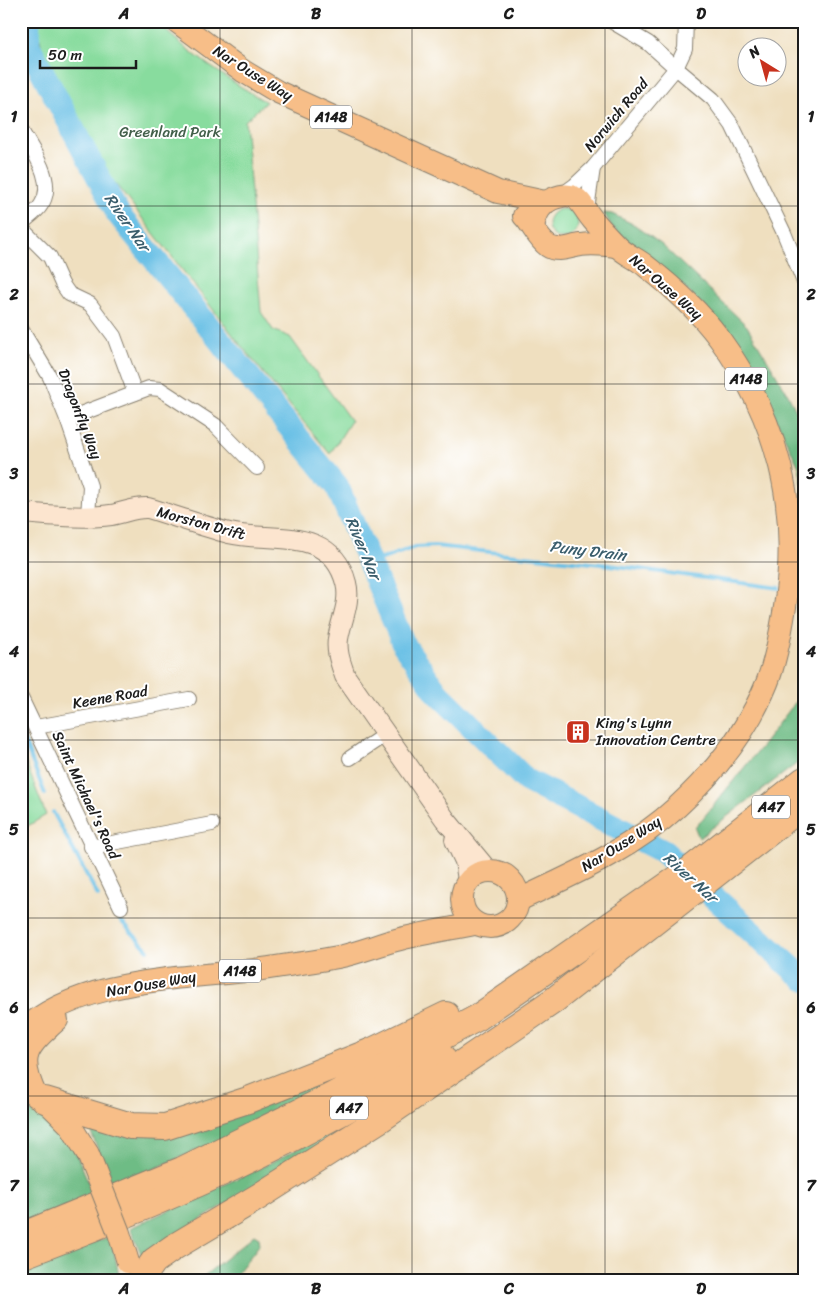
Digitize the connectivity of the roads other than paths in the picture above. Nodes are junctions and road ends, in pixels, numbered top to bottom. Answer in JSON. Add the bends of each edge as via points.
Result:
{"nodes":[{"id":1,"x":176,"y":21,"type":"edge"},
{"id":2,"x":611,"y":21,"type":"edge"},
{"id":3,"x":686,"y":21,"type":"edge"},
{"id":4,"x":676,"y":68,"type":"junction"},
{"id":5,"x":21,"y":130,"type":"edge"},
{"id":6,"x":593,"y":168,"type":"junction"},
{"id":7,"x":498,"y":192,"type":"junction"},
{"id":8,"x":552,"y":199,"type":"junction"},
{"id":9,"x":589,"y":214,"type":"junction"},
{"id":10,"x":21,"y":224,"type":"edge"},
{"id":11,"x":533,"y":226,"type":"junction"},
{"id":12,"x":21,"y":228,"type":"edge"},
{"id":13,"x":579,"y":245,"type":"junction"},
{"id":14,"x":616,"y":246,"type":"junction"},
{"id":15,"x":804,"y":282,"type":"edge"},
{"id":16,"x":21,"y":329,"type":"edge"},
{"id":17,"x":135,"y":393,"type":"junction"},
{"id":18,"x":67,"y":419,"type":"junction"},
{"id":19,"x":257,"y":468,"type":"dead end"},
{"id":20,"x":21,"y":513,"type":"edge"},
{"id":21,"x":88,"y":516,"type":"junction"},
{"id":22,"x":21,"y":698,"type":"edge"},
{"id":23,"x":189,"y":699,"type":"dead end"},
{"id":24,"x":36,"y":727,"type":"junction"},
{"id":25,"x":386,"y":734,"type":"junction"},
{"id":26,"x":350,"y":758,"type":"dead end"},
{"id":27,"x":804,"y":780,"type":"edge"},
{"id":28,"x":804,"y":805,"type":"edge"},
{"id":29,"x":212,"y":824,"type":"dead end"},
{"id":30,"x":745,"y":840,"type":"junction"},
{"id":31,"x":91,"y":848,"type":"junction"},
{"id":32,"x":488,"y":876,"type":"junction"},
{"id":33,"x":566,"y":877,"type":"junction"},
{"id":34,"x":519,"y":900,"type":"junction"},
{"id":35,"x":461,"y":902,"type":"junction"},
{"id":36,"x":120,"y":906,"type":"dead end"},
{"id":37,"x":618,"y":921,"type":"junction"},
{"id":38,"x":656,"y":922,"type":"junction"},
{"id":39,"x":474,"y":924,"type":"junction"},
{"id":40,"x":400,"y":939,"type":"junction"},
{"id":41,"x":80,"y":999,"type":"junction"},
{"id":42,"x":21,"y":1032,"type":"edge"},
{"id":43,"x":34,"y":1097,"type":"edge"},
{"id":44,"x":21,"y":1236,"type":"edge"},
{"id":45,"x":21,"y":1256,"type":"edge"},
{"id":46,"x":133,"y":1274,"type":"edge"}],
"edges":[{"from":1,"to":7,"type":"main road","name":"Nar Ouse Way","number":"A148","via":[[243,71],[278,92]]},
{"from":2,"to":4,"type":"street","via":[[648,43]]},
{"from":3,"to":4,"type":"street","name":"Norwich Road","via":[[685,49]]},
{"from":4,"to":6,"type":"street","name":"Norwich Road"},
{"from":4,"to":15,"type":"street","via":[[713,99],[732,125]]},
{"from":5,"to":10,"type":"street","via":[[44,173],[46,185],[41,205]]},
{"from":6,"to":8,"type":"street","name":"Norwich Road","via":[[574,186]]},
{"from":6,"to":9,"type":"street","name":"Norwich Road"},
{"from":7,"to":8,"type":"main road","name":"Nar Ouse Way","number":"A148"},
{"from":7,"to":11,"type":"main road","name":"Nar Ouse Way","number":"A148"},
{"from":8,"to":9,"type":"main road","name":"Nar Ouse Way","number":"A148","via":[[571,196]]},
{"from":8,"to":11,"type":"main road","via":[[536,213]]},
{"from":9,"to":13,"type":"main road","via":[[588,233]]},
{"from":9,"to":14,"type":"main road","name":"Nar Ouse Way","number":"A148"},
{"from":11,"to":13,"type":"main road","name":"Nar Ouse Way","number":"A148","via":[[539,238],[550,248],[565,249]]},
{"from":12,"to":17,"type":"street","via":[[50,257],[69,294],[90,304],[114,336]]},
{"from":13,"to":14,"type":"main road","name":"Nar Ouse Way","number":"A148"},
{"from":14,"to":33,"type":"main road","name":"Nar Ouse Way","number":"A148","via":[[646,266],[701,315],[754,393],[783,472],[791,559],[782,627],[768,681],[752,714],[708,777],[652,828],[603,859]]},
{"from":16,"to":18,"type":"street","name":"Dragonfly Way","via":[[50,377]]},
{"from":17,"to":18,"type":"street"},
{"from":17,"to":19,"type":"street","via":[[149,388],[169,394],[215,425]]},
{"from":18,"to":21,"type":"street","name":"Dragonfly Way","via":[[90,486]]},
{"from":20,"to":21,"type":"street","name":"Morston Drift"},
{"from":21,"to":25,"type":"street","name":"Morston Drift","via":[[148,508],[229,533],[292,538],[319,546],[335,561],[346,584],[338,648],[345,676]]},
{"from":22,"to":24,"type":"street","name":"Saint Michael's Road"},
{"from":23,"to":24,"type":"street","name":"Keene Road"},
{"from":24,"to":31,"type":"street","name":"Saint Michael's Road"},
{"from":25,"to":26,"type":"street"},
{"from":25,"to":32,"type":"street","name":"Morston Drift","via":[[445,818],[464,861]]},
{"from":27,"to":30,"type":"highway","number":"A47"},
{"from":28,"to":30,"type":"highway","number":"A47"},
{"from":29,"to":31,"type":"street"},
{"from":30,"to":37,"type":"highway","number":"A47"},
{"from":30,"to":38,"type":"highway","number":"A47"},
{"from":31,"to":36,"type":"street","name":"Saint Michael's Road"},
{"from":32,"to":33,"type":"main road","name":"Nar Ouse Way","number":"A148"},
{"from":32,"to":34,"type":"main road","via":[[516,887]]},
{"from":32,"to":35,"type":"main road","via":[[462,893]]},
{"from":33,"to":34,"type":"main road","name":"Nar Ouse Way","number":"A148"},
{"from":34,"to":39,"type":"main road","via":[[515,915],[503,925],[488,928]]},
{"from":35,"to":39,"type":"main road","via":[[465,914]]},
{"from":35,"to":40,"type":"main road","name":"Nar Ouse Way","number":"A148","via":[[444,917]]},
{"from":37,"to":43,"type":"highway","number":"A47","via":[[497,991],[372,1051],[199,1118],[165,1127],[130,1126]]},
{"from":37,"to":44,"type":"highway","number":"A47","via":[[477,1018],[330,1097],[182,1170]]},
{"from":38,"to":45,"type":"highway","number":"A47","via":[[499,1025],[339,1114],[189,1187]]},
{"from":38,"to":46,"type":"highway","number":"A47","via":[[553,1001],[382,1118]]},
{"from":39,"to":40,"type":"main road","name":"Nar Ouse Way","number":"A148"},
{"from":40,"to":41,"type":"main road","name":"Nar Ouse Way","number":"A148","via":[[340,957],[144,982]]},
{"from":41,"to":42,"type":"main road","name":"Nar Ouse Way","number":"A148","via":[[35,1019]]},
{"from":41,"to":43,"type":"main road","name":"Nar Ouse Way","number":"A148","via":[[29,1049],[26,1073]]},
{"from":43,"to":46,"type":"main road","number":"A148","bridge":true,"via":[[70,1124],[88,1154]]}]}
